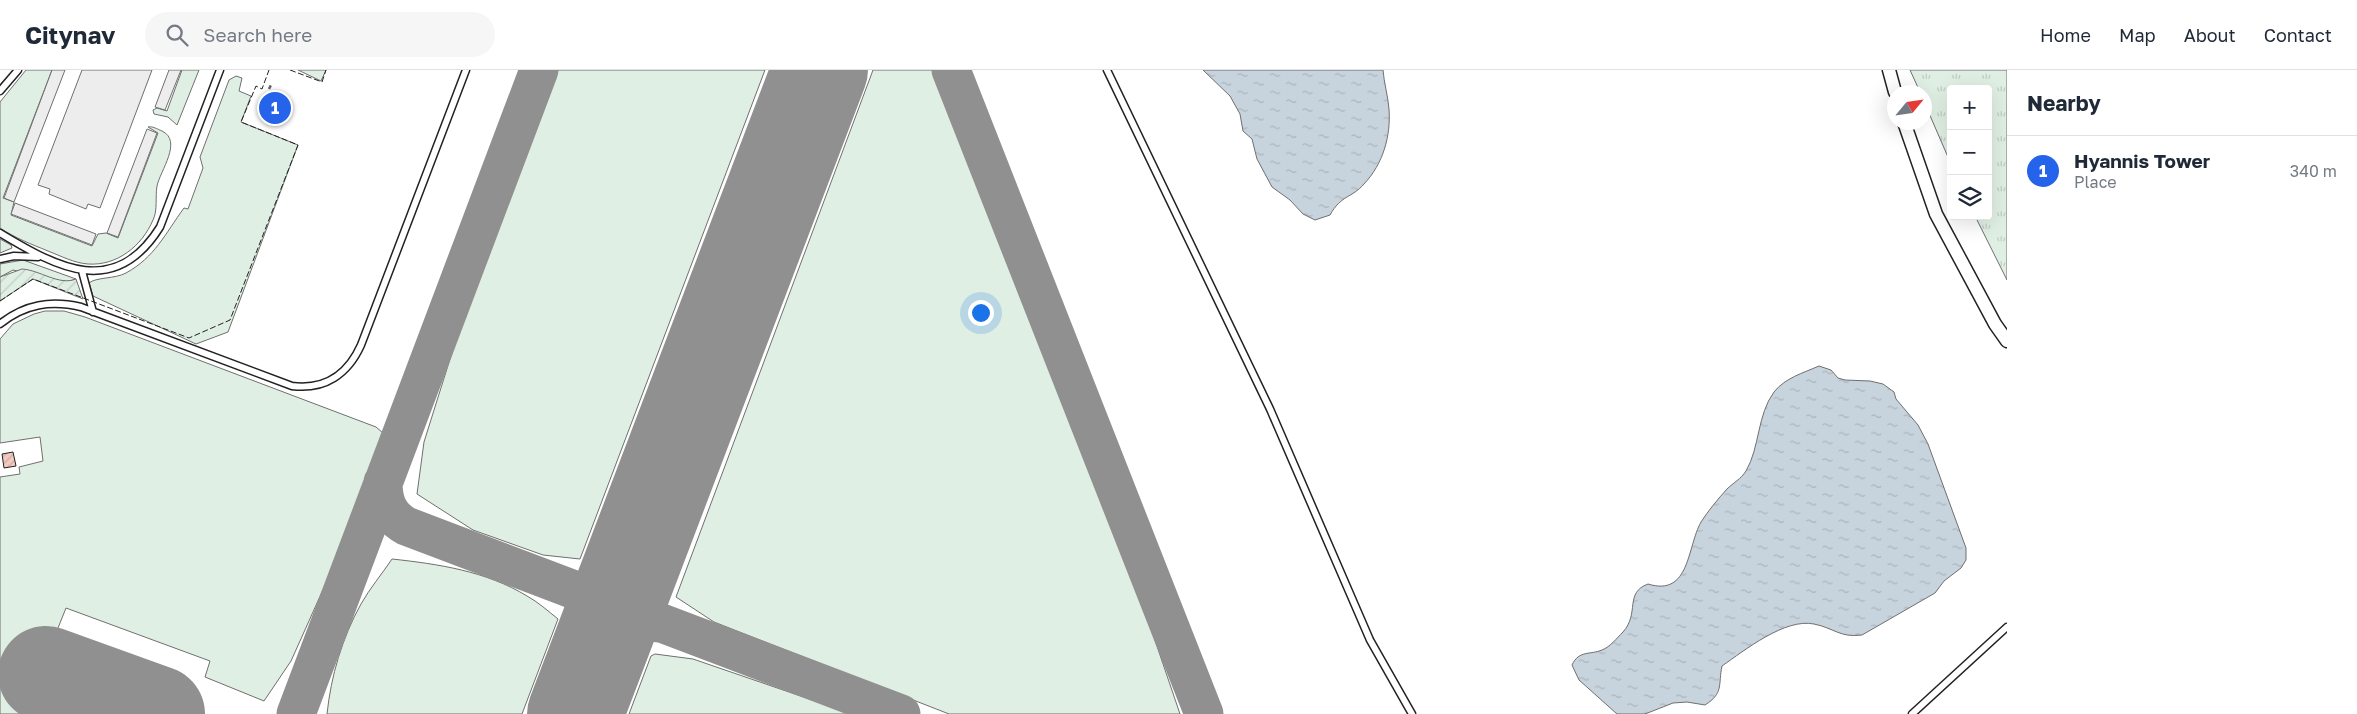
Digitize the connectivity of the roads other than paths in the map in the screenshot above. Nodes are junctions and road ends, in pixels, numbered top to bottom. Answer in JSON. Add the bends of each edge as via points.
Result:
{"nodes":[{"id":1,"x":18,"y":70,"type":"edge"},
{"id":2,"x":220,"y":70,"type":"edge"},
{"id":3,"x":466,"y":70,"type":"edge"},
{"id":4,"x":1108,"y":70,"type":"edge"},
{"id":5,"x":1889,"y":70,"type":"edge"},
{"id":6,"x":1893,"y":85,"type":"edge"},
{"id":7,"x":0,"y":91,"type":"edge"},
{"id":8,"x":1907,"y":130,"type":"edge"},
{"id":9,"x":0,"y":233,"type":"edge"},
{"id":10,"x":41,"y":257,"type":"junction"},
{"id":11,"x":0,"y":259,"type":"edge"},
{"id":12,"x":82,"y":271,"type":"junction"},
{"id":13,"x":93,"y":312,"type":"junction"},
{"id":14,"x":0,"y":324,"type":"edge"},
{"id":15,"x":2007,"y":341,"type":"edge"},
{"id":16,"x":2007,"y":627,"type":"edge"},
{"id":17,"x":1412,"y":714,"type":"edge"},
{"id":18,"x":1912,"y":714,"type":"edge"}],
"edges":[{"from":1,"to":7,"type":"lane"},
{"from":2,"to":12,"type":"lane","via":[[160,228],[150,244],[133,259],[114,269]]},
{"from":3,"to":13,"type":"lane","via":[[361,345],[349,368],[336,378],[312,387],[292,386]]},
{"from":4,"to":17,"type":"lane","via":[[1266,400],[1370,640]]},
{"from":5,"to":6,"type":"street"},
{"from":8,"to":15,"type":"street","via":[[1936,214]]},
{"from":9,"to":10,"type":"lane"},
{"from":10,"to":11,"type":"lane"},
{"from":10,"to":12,"type":"lane"},
{"from":12,"to":13,"type":"lane"},
{"from":13,"to":14,"type":"lane","via":[[62,303],[44,303],[10,316]]},
{"from":16,"to":18,"type":"lane"}]}
